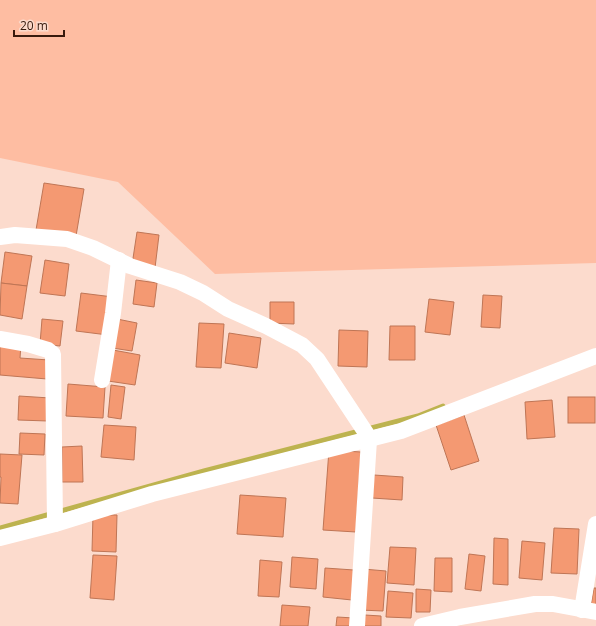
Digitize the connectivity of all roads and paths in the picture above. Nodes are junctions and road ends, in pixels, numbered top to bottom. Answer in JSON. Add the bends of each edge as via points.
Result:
{"nodes":[{"id":1,"x":0,"y":237,"type":"edge"},
{"id":2,"x":119,"y":260,"type":"junction"},
{"id":3,"x":0,"y":339,"type":"edge"},
{"id":4,"x":596,"y":356,"type":"edge"},
{"id":5,"x":102,"y":380,"type":"dead end"},
{"id":6,"x":365,"y":432,"type":"junction"},
{"id":7,"x":54,"y":516,"type":"junction"},
{"id":8,"x":596,"y":524,"type":"edge"},
{"id":9,"x":0,"y":538,"type":"edge"},
{"id":10,"x":589,"y":611,"type":"edge"},
{"id":11,"x":357,"y":626,"type":"edge"},
{"id":12,"x":422,"y":626,"type":"edge"}],
"edges":[{"from":1,"to":2,"type":"street","via":[[15,235],[67,239]]},
{"from":2,"to":5,"type":"street"},
{"from":2,"to":6,"type":"street","via":[[180,282],[302,346],[318,359]]},
{"from":3,"to":7,"type":"street","via":[[28,344],[53,354]]},
{"from":4,"to":6,"type":"street","via":[[401,431]]},
{"from":6,"to":7,"type":"street","via":[[152,494]]},
{"from":6,"to":11,"type":"street"},
{"from":7,"to":9,"type":"street"},
{"from":8,"to":10,"type":"street"},
{"from":10,"to":12,"type":"street","via":[[553,604],[535,604],[460,616]]}]}
